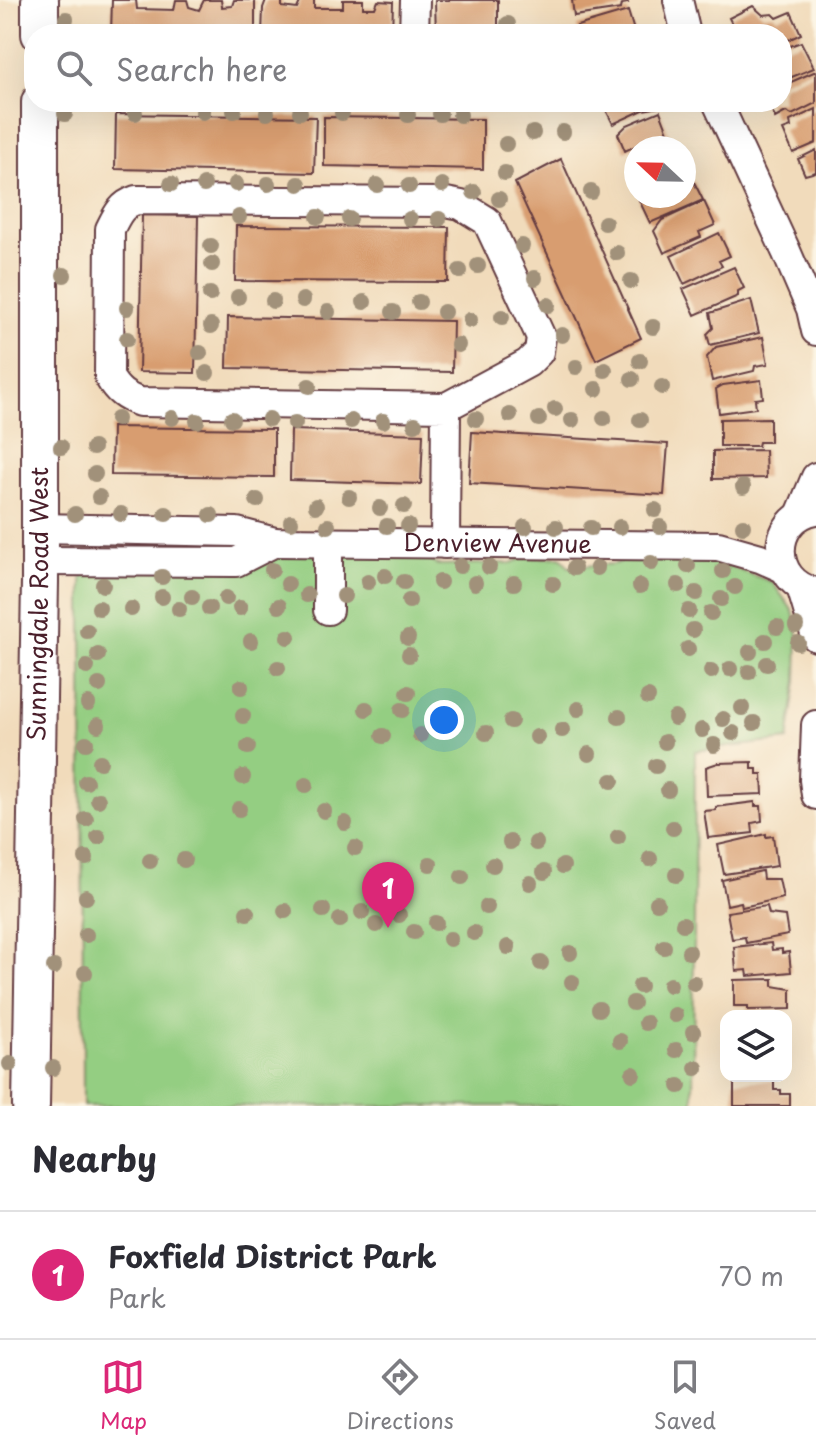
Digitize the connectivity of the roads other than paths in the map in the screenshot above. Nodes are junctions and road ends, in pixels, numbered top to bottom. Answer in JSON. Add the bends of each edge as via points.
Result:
{"nodes":[{"id":1,"x":40,"y":0,"type":"edge"},
{"id":2,"x":415,"y":0,"type":"edge"},
{"id":3,"x":678,"y":0,"type":"edge"},
{"id":4,"x":40,"y":24,"type":"edge"},
{"id":5,"x":414,"y":24,"type":"edge"},
{"id":6,"x":684,"y":24,"type":"edge"},
{"id":7,"x":40,"y":112,"type":"edge"},
{"id":8,"x":722,"y":112,"type":"edge"},
{"id":9,"x":816,"y":331,"type":"edge"},
{"id":10,"x":446,"y":407,"type":"junction"},
{"id":11,"x":816,"y":477,"type":"edge"},
{"id":12,"x":802,"y":516,"type":"edge"},
{"id":13,"x":328,"y":542,"type":"junction"},
{"id":14,"x":39,"y":544,"type":"junction"},
{"id":15,"x":445,"y":544,"type":"junction"},
{"id":16,"x":718,"y":546,"type":"junction"},
{"id":17,"x":800,"y":582,"type":"edge"},
{"id":18,"x":328,"y":610,"type":"dead end"},
{"id":19,"x":816,"y":637,"type":"edge"},
{"id":20,"x":816,"y":725,"type":"edge"},
{"id":21,"x":816,"y":795,"type":"edge"},
{"id":22,"x":31,"y":1106,"type":"edge"}],
"edges":[{"from":1,"to":4,"type":"main road"},
{"from":2,"to":5,"type":"street"},
{"from":3,"to":6,"type":"street"},
{"from":7,"to":14,"type":"main road","name":"Sunningdale Road West"},
{"from":8,"to":9,"type":"street","via":[[811,309]]},
{"from":10,"to":10,"type":"street","via":[[539,352],[541,337],[487,221],[474,212],[446,202],[136,200],[117,214],[110,229],[109,377],[128,398]]},
{"from":10,"to":15,"type":"street"},
{"from":11,"to":12,"type":"street"},
{"from":12,"to":16,"type":"street","name":"Denview Avenue","via":[[764,534]]},
{"from":12,"to":17,"type":"street","via":[[780,545]]},
{"from":13,"to":14,"type":"street","name":"Denview Avenue","via":[[275,542],[237,532]]},
{"from":13,"to":15,"type":"street","name":"Denview Avenue"},
{"from":13,"to":18,"type":"street"},
{"from":14,"to":22,"type":"main road","name":"Sunningdale Road West"},
{"from":15,"to":16,"type":"street","name":"Denview Avenue"},
{"from":16,"to":17,"type":"street","name":"Denview Avenue","via":[[760,558]]},
{"from":17,"to":19,"type":"street"},
{"from":20,"to":21,"type":"street"}]}
